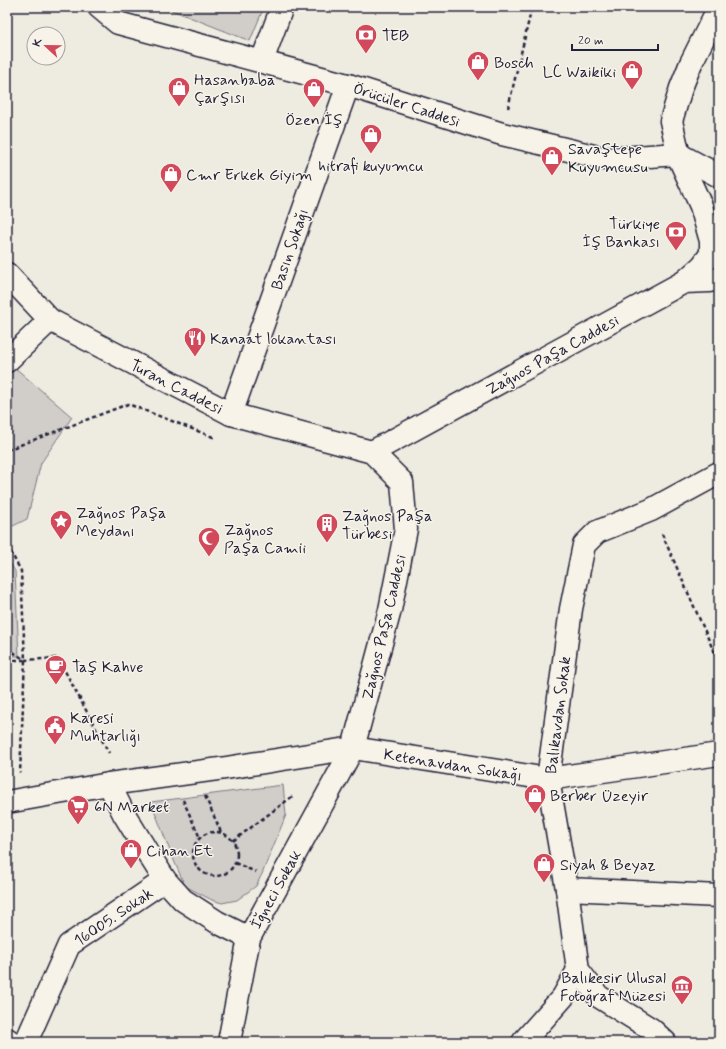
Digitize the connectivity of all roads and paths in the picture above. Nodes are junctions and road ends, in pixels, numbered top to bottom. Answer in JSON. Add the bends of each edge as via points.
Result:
{"nodes":[{"id":1,"x":99,"y":7,"type":"edge"},
{"id":2,"x":282,"y":7,"type":"edge"},
{"id":3,"x":532,"y":7,"type":"edge"},
{"id":4,"x":719,"y":7,"type":"edge"},
{"id":5,"x":262,"y":61,"type":"junction"},
{"id":6,"x":348,"y":85,"type":"junction"},
{"id":7,"x":502,"y":134,"type":"junction"},
{"id":8,"x":678,"y":154,"type":"junction"},
{"id":9,"x":719,"y":176,"type":"edge"},
{"id":10,"x":7,"y":274,"type":"edge"},
{"id":11,"x":719,"y":279,"type":"edge"},
{"id":12,"x":684,"y":282,"type":"junction"},
{"id":13,"x":50,"y":320,"type":"junction"},
{"id":14,"x":7,"y":361,"type":"edge"},
{"id":15,"x":225,"y":411,"type":"junction"},
{"id":16,"x":7,"y":450,"type":"edge"},
{"id":17,"x":372,"y":452,"type":"junction"},
{"id":18,"x":719,"y":473,"type":"edge"},
{"id":19,"x":651,"y":510,"type":"junction"},
{"id":20,"x":7,"y":545,"type":"edge"},
{"id":21,"x":7,"y":648,"type":"edge"},
{"id":22,"x":7,"y":660,"type":"edge"},
{"id":23,"x":25,"y":660,"type":"junction"},
{"id":24,"x":719,"y":663,"type":"edge"},
{"id":25,"x":353,"y":748,"type":"junction"},
{"id":26,"x":110,"y":753,"type":"dead end"},
{"id":27,"x":719,"y":754,"type":"edge"},
{"id":28,"x":20,"y":774,"type":"dead end"},
{"id":29,"x":548,"y":779,"type":"junction"},
{"id":30,"x":109,"y":784,"type":"junction"},
{"id":31,"x":203,"y":791,"type":"dead end"},
{"id":32,"x":294,"y":796,"type":"dead end"},
{"id":33,"x":182,"y":798,"type":"dead end"},
{"id":34,"x":7,"y":802,"type":"edge"},
{"id":35,"x":221,"y":832,"type":"junction"},
{"id":36,"x":200,"y":838,"type":"junction"},
{"id":37,"x":233,"y":841,"type":"junction"},
{"id":38,"x":235,"y":863,"type":"junction"},
{"id":39,"x":262,"y":874,"type":"dead end"},
{"id":40,"x":166,"y":880,"type":"junction"},
{"id":41,"x":567,"y":889,"type":"junction"},
{"id":42,"x":719,"y":896,"type":"edge"},
{"id":43,"x":249,"y":938,"type":"junction"},
{"id":44,"x":578,"y":970,"type":"junction"},
{"id":45,"x":7,"y":1039,"type":"edge"},
{"id":46,"x":11,"y":1042,"type":"edge"},
{"id":47,"x":26,"y":1042,"type":"edge"},
{"id":48,"x":229,"y":1042,"type":"edge"},
{"id":49,"x":523,"y":1042,"type":"edge"},
{"id":50,"x":664,"y":1042,"type":"edge"}],
"edges":[{"from":1,"to":5,"type":"street","name":"Örücüler Caddesi","via":[[118,23]]},
{"from":2,"to":5,"type":"street"},
{"from":3,"to":7,"type":"path"},
{"from":4,"to":8,"type":"street","via":[[680,88],[671,121]]},
{"from":5,"to":6,"type":"street","name":"Örücüler Caddesi"},
{"from":6,"to":7,"type":"street","name":"Örücüler Caddesi"},
{"from":6,"to":15,"type":"street","name":"Basın Sokağı"},
{"from":7,"to":8,"type":"street","name":"Örücüler Caddesi","via":[[606,159]]},
{"from":8,"to":9,"type":"street"},
{"from":8,"to":12,"type":"street","via":[[701,206],[711,241],[711,254]]},
{"from":10,"to":13,"type":"street","name":"Turan Caddesi"},
{"from":11,"to":12,"type":"street"},
{"from":12,"to":17,"type":"street","name":"Zağnos Paşa Caddesi"},
{"from":13,"to":14,"type":"street"},
{"from":13,"to":15,"type":"street","name":"Turan Caddesi"},
{"from":15,"to":16,"type":"path","via":[[213,437],[128,404]]},
{"from":15,"to":17,"type":"street","name":"Turan Caddesi"},
{"from":17,"to":25,"type":"street","name":"Zağnos Paşa Caddesi","via":[[402,482],[406,529],[390,610]]},
{"from":18,"to":19,"type":"street","name":"Balıkavdan Sokak"},
{"from":19,"to":24,"type":"path"},
{"from":19,"to":29,"type":"street","name":"Balıkavdan Sokak","via":[[597,532],[584,545],[571,609]]},
{"from":20,"to":23,"type":"path","via":[[21,571]]},
{"from":21,"to":23,"type":"path"},
{"from":22,"to":23,"type":"path"},
{"from":23,"to":26,"type":"path","via":[[58,658]]},
{"from":23,"to":28,"type":"path"},
{"from":25,"to":29,"type":"street","name":"Ketenavdan Sokağı"},
{"from":25,"to":30,"type":"street"},
{"from":25,"to":43,"type":"street","name":"İğneci Sokak"},
{"from":27,"to":29,"type":"street","name":"Ketenavdan Sokağı"},
{"from":29,"to":41,"type":"street","name":"Balıkavdan Sokak"},
{"from":30,"to":34,"type":"street"},
{"from":30,"to":40,"type":"street","via":[[124,814]]},
{"from":31,"to":35,"type":"path"},
{"from":32,"to":37,"type":"path"},
{"from":33,"to":36,"type":"path"},
{"from":35,"to":36,"type":"path","via":[[206,833]]},
{"from":35,"to":37,"type":"path"},
{"from":36,"to":38,"type":"path","via":[[193,850],[195,864],[199,870],[211,876],[218,876]]},
{"from":37,"to":38,"type":"path","via":[[237,856]]},
{"from":38,"to":39,"type":"path"},
{"from":40,"to":43,"type":"street","via":[[183,900],[217,922]]},
{"from":40,"to":47,"type":"street","name":"16005. Sokak","via":[[69,945]]},
{"from":41,"to":42,"type":"street"},
{"from":41,"to":44,"type":"street","name":"Balıkavdan Sokak"},
{"from":43,"to":48,"type":"street","name":"İğneci Sokak"},
{"from":44,"to":49,"type":"street","via":[[563,997]]},
{"from":44,"to":50,"type":"street","via":[[598,996],[650,1029]]},
{"from":45,"to":46,"type":"street"}]}
